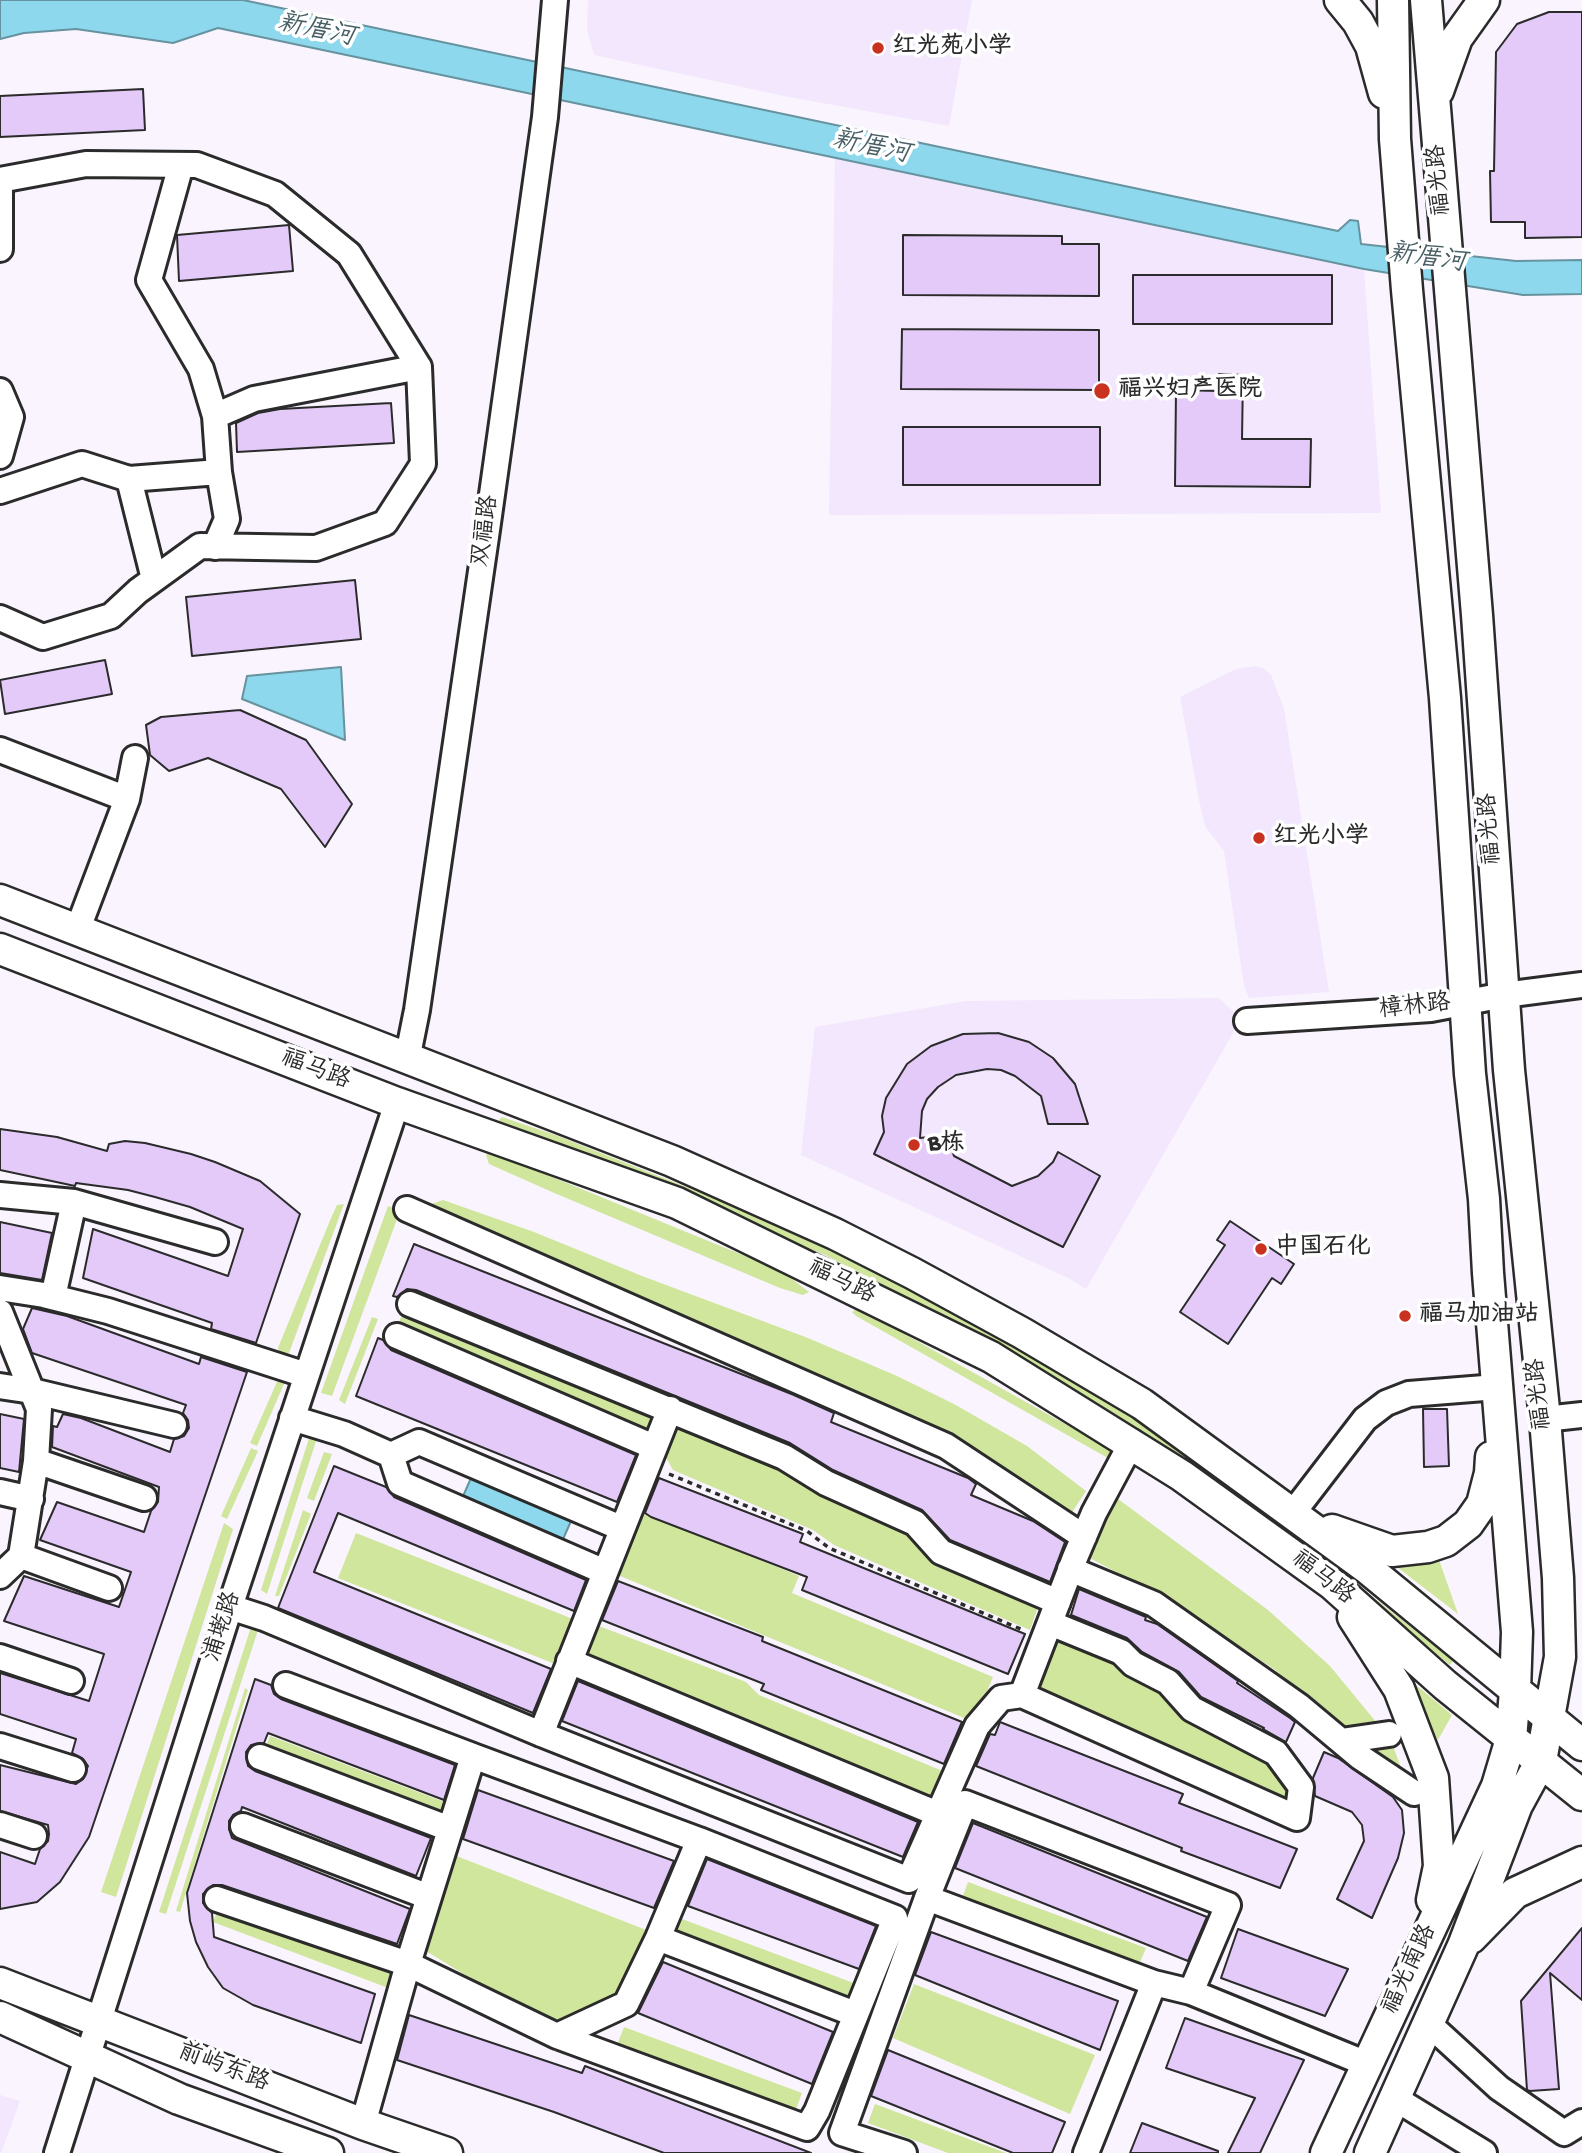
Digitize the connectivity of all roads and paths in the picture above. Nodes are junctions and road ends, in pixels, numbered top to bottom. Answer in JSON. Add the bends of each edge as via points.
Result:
{"nodes":[{"id":1,"x":555,"y":0,"type":"edge"},
{"id":2,"x":1340,"y":0,"type":"edge"},
{"id":3,"x":1393,"y":0,"type":"edge"},
{"id":4,"x":1426,"y":0,"type":"edge"},
{"id":5,"x":1484,"y":0,"type":"edge"},
{"id":6,"x":1434,"y":101,"type":"junction"},
{"id":7,"x":1395,"y":139,"type":"junction"},
{"id":8,"x":181,"y":164,"type":"junction"},
{"id":9,"x":0,"y":180,"type":"edge"},
{"id":10,"x":0,"y":250,"type":"edge"},
{"id":11,"x":419,"y":367,"type":"junction"},
{"id":12,"x":0,"y":391,"type":"edge"},
{"id":13,"x":215,"y":416,"type":"junction"},
{"id":14,"x":0,"y":456,"type":"edge"},
{"id":15,"x":219,"y":472,"type":"junction"},
{"id":16,"x":129,"y":479,"type":"junction"},
{"id":17,"x":0,"y":491,"type":"edge"},
{"id":18,"x":215,"y":547,"type":"junction"},
{"id":19,"x":154,"y":579,"type":"junction"},
{"id":20,"x":0,"y":618,"type":"edge"},
{"id":21,"x":0,"y":750,"type":"edge"},
{"id":22,"x":135,"y":758,"type":"dead end"},
{"id":23,"x":127,"y":799,"type":"junction"},
{"id":24,"x":0,"y":900,"type":"edge"},
{"id":25,"x":77,"y":931,"type":"junction"},
{"id":26,"x":0,"y":950,"type":"edge"},
{"id":27,"x":1582,"y":985,"type":"edge"},
{"id":28,"x":1504,"y":995,"type":"junction"},
{"id":29,"x":1465,"y":1002,"type":"junction"},
{"id":30,"x":1247,"y":1021,"type":"dead end"},
{"id":31,"x":407,"y":1060,"type":"junction"},
{"id":32,"x":397,"y":1103,"type":"junction"},
{"id":33,"x":0,"y":1195,"type":"edge"},
{"id":34,"x":74,"y":1202,"type":"junction"},
{"id":35,"x":407,"y":1209,"type":"dead end"},
{"id":36,"x":215,"y":1242,"type":"dead end"},
{"id":37,"x":0,"y":1288,"type":"edge"},
{"id":38,"x":53,"y":1297,"type":"junction"},
{"id":39,"x":410,"y":1304,"type":"dead end"},
{"id":40,"x":0,"y":1312,"type":"edge"},
{"id":41,"x":397,"y":1336,"type":"dead end"},
{"id":42,"x":306,"y":1375,"type":"junction"},
{"id":43,"x":0,"y":1386,"type":"edge"},
{"id":44,"x":1497,"y":1387,"type":"junction"},
{"id":45,"x":32,"y":1391,"type":"junction"},
{"id":46,"x":670,"y":1409,"type":"junction"},
{"id":47,"x":1582,"y":1415,"type":"edge"},
{"id":48,"x":292,"y":1418,"type":"junction"},
{"id":49,"x":1545,"y":1419,"type":"junction"},
{"id":50,"x":174,"y":1425,"type":"dead end"},
{"id":51,"x":1132,"y":1443,"type":"junction"},
{"id":52,"x":654,"y":1447,"type":"junction"},
{"id":53,"x":391,"y":1455,"type":"junction"},
{"id":54,"x":36,"y":1461,"type":"junction"},
{"id":55,"x":0,"y":1492,"type":"edge"},
{"id":56,"x":144,"y":1498,"type":"dead end"},
{"id":57,"x":31,"y":1499,"type":"junction"},
{"id":58,"x":1292,"y":1514,"type":"junction"},
{"id":59,"x":1553,"y":1522,"type":"junction"},
{"id":60,"x":621,"y":1528,"type":"junction"},
{"id":61,"x":1084,"y":1536,"type":"junction"},
{"id":62,"x":21,"y":1556,"type":"junction"},
{"id":63,"x":1070,"y":1569,"type":"junction"},
{"id":64,"x":605,"y":1572,"type":"junction"},
{"id":65,"x":0,"y":1576,"type":"edge"},
{"id":66,"x":1332,"y":1584,"type":"junction"},
{"id":67,"x":109,"y":1588,"type":"dead end"},
{"id":68,"x":230,"y":1607,"type":"junction"},
{"id":69,"x":1582,"y":1618,"type":"edge"},
{"id":70,"x":1050,"y":1621,"type":"junction"},
{"id":71,"x":0,"y":1657,"type":"edge"},
{"id":72,"x":569,"y":1661,"type":"junction"},
{"id":73,"x":71,"y":1681,"type":"dead end"},
{"id":74,"x":286,"y":1685,"type":"dead end"},
{"id":75,"x":1515,"y":1691,"type":"junction"},
{"id":76,"x":1022,"y":1695,"type":"junction"},
{"id":77,"x":1549,"y":1718,"type":"junction"},
{"id":78,"x":541,"y":1734,"type":"junction"},
{"id":79,"x":1389,"y":1734,"type":"dead end"},
{"id":80,"x":1511,"y":1739,"type":"junction"},
{"id":81,"x":1341,"y":1741,"type":"junction"},
{"id":82,"x":1582,"y":1745,"type":"edge"},
{"id":83,"x":0,"y":1746,"type":"edge"},
{"id":84,"x":473,"y":1756,"type":"junction"},
{"id":85,"x":260,"y":1757,"type":"dead end"},
{"id":86,"x":1541,"y":1761,"type":"junction"},
{"id":87,"x":73,"y":1769,"type":"dead end"},
{"id":88,"x":1414,"y":1793,"type":"dead end"},
{"id":89,"x":1582,"y":1795,"type":"edge"},
{"id":90,"x":1507,"y":1796,"type":"junction"},
{"id":91,"x":938,"y":1814,"type":"junction"},
{"id":92,"x":0,"y":1825,"type":"edge"},
{"id":93,"x":243,"y":1826,"type":"dead end"},
{"id":94,"x":450,"y":1829,"type":"junction"},
{"id":95,"x":34,"y":1836,"type":"dead end"},
{"id":96,"x":699,"y":1840,"type":"junction"},
{"id":97,"x":1582,"y":1862,"type":"edge"},
{"id":98,"x":429,"y":1897,"type":"junction"},
{"id":99,"x":927,"y":1898,"type":"junction"},
{"id":100,"x":217,"y":1899,"type":"dead end"},
{"id":101,"x":658,"y":1938,"type":"junction"},
{"id":102,"x":1424,"y":1943,"type":"junction"},
{"id":103,"x":1463,"y":1946,"type":"junction"},
{"id":104,"x":408,"y":1964,"type":"junction"},
{"id":105,"x":0,"y":1983,"type":"edge"},
{"id":106,"x":1154,"y":1983,"type":"junction"},
{"id":107,"x":1191,"y":1992,"type":"junction"},
{"id":108,"x":855,"y":2014,"type":"junction"},
{"id":109,"x":0,"y":2017,"type":"edge"},
{"id":110,"x":100,"y":2022,"type":"junction"},
{"id":111,"x":1429,"y":2024,"type":"junction"},
{"id":112,"x":557,"y":2036,"type":"junction"},
{"id":113,"x":88,"y":2058,"type":"junction"},
{"id":114,"x":1367,"y":2064,"type":"junction"},
{"id":115,"x":1396,"y":2099,"type":"junction"},
{"id":116,"x":1582,"y":2122,"type":"edge"},
{"id":117,"x":363,"y":2124,"type":"junction"},
{"id":118,"x":57,"y":2153,"type":"edge"},
{"id":119,"x":328,"y":2153,"type":"edge"},
{"id":120,"x":447,"y":2153,"type":"edge"},
{"id":121,"x":904,"y":2153,"type":"edge"},
{"id":122,"x":1086,"y":2153,"type":"edge"},
{"id":123,"x":1326,"y":2153,"type":"edge"},
{"id":124,"x":1370,"y":2153,"type":"edge"},
{"id":125,"x":1484,"y":2153,"type":"edge"}],
"edges":[{"from":1,"to":31,"type":"street","name":"双福路","via":[[545,117]]},
{"from":2,"to":7,"type":"main road","via":[[1371,46]]},
{"from":3,"to":7,"type":"main road","name":"福光路"},
{"from":4,"to":6,"type":"main road","name":"福光路"},
{"from":5,"to":6,"type":"main road","via":[[1457,38]]},
{"from":6,"to":28,"type":"main road","name":"福光路"},
{"from":7,"to":29,"type":"main road","name":"福光路","via":[[1445,698]]},
{"from":8,"to":9,"type":"street","via":[[86,164]]},
{"from":8,"to":11,"type":"street","via":[[197,165],[275,194],[349,254]]},
{"from":8,"to":13,"type":"street","via":[[149,280],[201,369]]},
{"from":9,"to":10,"type":"street"},
{"from":11,"to":13,"type":"street","via":[[254,399]]},
{"from":11,"to":18,"type":"street","via":[[423,464],[385,523],[316,548]]},
{"from":12,"to":14,"type":"street","via":[[11,417]]},
{"from":13,"to":15,"type":"street"},
{"from":15,"to":16,"type":"street"},
{"from":15,"to":18,"type":"street","via":[[227,519]]},
{"from":16,"to":17,"type":"street","via":[[82,464]]},
{"from":16,"to":19,"type":"street"},
{"from":18,"to":19,"type":"street","via":[[200,546]]},
{"from":19,"to":20,"type":"street","via":[[111,616],[43,637]]},
{"from":21,"to":23,"type":"street"},
{"from":22,"to":23,"type":"street"},
{"from":23,"to":25,"type":"street"},
{"from":24,"to":25,"type":"main road","name":"福马路"},
{"from":25,"to":31,"type":"main road","name":"福马路"},
{"from":26,"to":32,"type":"main road","name":"福马路"},
{"from":27,"to":28,"type":"street","name":"樟林路"},
{"from":28,"to":29,"type":"street","name":"樟林路"},
{"from":28,"to":49,"type":"main road","name":"福光路"},
{"from":29,"to":30,"type":"street","name":"樟林路","via":[[1431,1009]]},
{"from":29,"to":44,"type":"main road","name":"福光路"},
{"from":31,"to":58,"type":"main road","name":"福马路","via":[[673,1161],[912,1273],[1142,1404]]},
{"from":32,"to":42,"type":"street","name":"浦墘路"},
{"from":32,"to":51,"type":"main road","name":"福马路","via":[[677,1203],[991,1356]]},
{"from":33,"to":34,"type":"street"},
{"from":34,"to":36,"type":"street"},
{"from":34,"to":38,"type":"street"},
{"from":35,"to":61,"type":"street","via":[[946,1446]]},
{"from":37,"to":38,"type":"street"},
{"from":38,"to":42,"type":"street"},
{"from":39,"to":46,"type":"street"},
{"from":40,"to":45,"type":"street"},
{"from":41,"to":52,"type":"street"},
{"from":42,"to":48,"type":"street","name":"浦墘路"},
{"from":43,"to":45,"type":"street"},
{"from":44,"to":58,"type":"street","via":[[1409,1394],[1385,1403],[1365,1419]]},
{"from":44,"to":58,"type":"main road","via":[[1486,1493],[1476,1515],[1446,1541],[1392,1551]]},
{"from":44,"to":75,"type":"main road","name":"福光路","via":[[1517,1632]]},
{"from":45,"to":50,"type":"street"},
{"from":45,"to":54,"type":"street","via":[[39,1409]]},
{"from":46,"to":52,"type":"street"},
{"from":46,"to":70,"type":"street","via":[[784,1457],[827,1483],[915,1523],[941,1552]]},
{"from":47,"to":49,"type":"street"},
{"from":48,"to":53,"type":"street"},
{"from":48,"to":68,"type":"street","name":"浦墘路"},
{"from":49,"to":59,"type":"main road","name":"福光路"},
{"from":51,"to":61,"type":"street"},
{"from":51,"to":66,"type":"main road","name":"福马路"},
{"from":52,"to":60,"type":"street"},
{"from":52,"to":70,"type":"path","via":[[668,1473],[807,1531],[829,1548]]},
{"from":53,"to":60,"type":"street","via":[[419,1442]]},
{"from":53,"to":64,"type":"street","via":[[400,1483]]},
{"from":54,"to":56,"type":"street"},
{"from":54,"to":57,"type":"street"},
{"from":55,"to":57,"type":"street"},
{"from":57,"to":62,"type":"street"},
{"from":58,"to":75,"type":"main road","name":"福马路","via":[[1368,1569]]},
{"from":59,"to":69,"type":"main road"},
{"from":59,"to":77,"type":"main road","name":"福光路","via":[[1560,1657]]},
{"from":60,"to":64,"type":"street"},
{"from":61,"to":63,"type":"street"},
{"from":62,"to":65,"type":"street"},
{"from":62,"to":67,"type":"street"},
{"from":63,"to":70,"type":"street"},
{"from":63,"to":81,"type":"street","via":[[1154,1604]]},
{"from":64,"to":72,"type":"street"},
{"from":66,"to":80,"type":"main road","name":"福马路"},
{"from":66,"to":102,"type":"main road","via":[[1399,1689],[1433,1778],[1439,1867]]},
{"from":68,"to":78,"type":"street"},
{"from":68,"to":110,"type":"street","name":"浦墘路"},
{"from":70,"to":76,"type":"street"},
{"from":70,"to":76,"type":"street","via":[[1121,1651],[1133,1664],[1168,1682],[1192,1709],[1276,1752],[1301,1787],[1297,1818]]},
{"from":71,"to":73,"type":"street"},
{"from":72,"to":78,"type":"street"},
{"from":72,"to":91,"type":"street"},
{"from":74,"to":84,"type":"street"},
{"from":75,"to":77,"type":"main road","name":"福马路"},
{"from":75,"to":80,"type":"main road","name":"福光路"},
{"from":76,"to":91,"type":"street","via":[[1001,1698],[977,1726]]},
{"from":77,"to":82,"type":"main road","name":"福马路"},
{"from":77,"to":86,"type":"main road","name":"福光路"},
{"from":78,"to":91,"type":"street","via":[[909,1880]]},
{"from":79,"to":81,"type":"street"},
{"from":80,"to":86,"type":"main road","name":"福马路"},
{"from":80,"to":90,"type":"main road","name":"福光路"},
{"from":81,"to":88,"type":"street"},
{"from":83,"to":87,"type":"street"},
{"from":84,"to":94,"type":"street"},
{"from":84,"to":96,"type":"street"},
{"from":85,"to":94,"type":"street"},
{"from":86,"to":89,"type":"main road","name":"福马路"},
{"from":86,"to":90,"type":"main road","name":"福光路"},
{"from":90,"to":102,"type":"main road","name":"福光南路"},
{"from":90,"to":103,"type":"main road","name":"福光南路"},
{"from":92,"to":95,"type":"street"},
{"from":93,"to":98,"type":"street"},
{"from":94,"to":98,"type":"street"},
{"from":96,"to":101,"type":"street"},
{"from":96,"to":108,"type":"street","via":[[895,1917]]},
{"from":97,"to":103,"type":"main road","via":[[1515,1893]]},
{"from":98,"to":104,"type":"street"},
{"from":99,"to":106,"type":"street"},
{"from":99,"to":107,"type":"street","via":[[965,1803],[1228,1905]]},
{"from":99,"to":121,"type":"street","via":[[842,2133]]},
{"from":100,"to":104,"type":"street"},
{"from":101,"to":108,"type":"street"},
{"from":101,"to":112,"type":"street","via":[[626,2004]]},
{"from":102,"to":114,"type":"main road","name":"福光南路"},
{"from":103,"to":111,"type":"main road","name":"福光南路"},
{"from":104,"to":112,"type":"street"},
{"from":104,"to":117,"type":"street"},
{"from":105,"to":110,"type":"main road","name":"前屿东路"},
{"from":106,"to":107,"type":"street"},
{"from":106,"to":122,"type":"street"},
{"from":107,"to":114,"type":"street"},
{"from":108,"to":112,"type":"street","via":[[807,2128]]},
{"from":109,"to":113,"type":"main road","name":"前屿东路"},
{"from":110,"to":113,"type":"street","name":"浦墘路"},
{"from":110,"to":117,"type":"main road","name":"前屿东路"},
{"from":111,"to":115,"type":"main road","name":"福光南路"},
{"from":111,"to":116,"type":"street","via":[[1500,2088],[1564,2133]]},
{"from":113,"to":118,"type":"street","name":"浦墘路"},
{"from":113,"to":119,"type":"main road","name":"前屿东路","via":[[179,2099]]},
{"from":114,"to":123,"type":"main road","name":"福光南路"},
{"from":115,"to":124,"type":"main road","name":"福光南路"},
{"from":115,"to":125,"type":"street"},
{"from":117,"to":120,"type":"main road","name":"前屿东路"}]}
